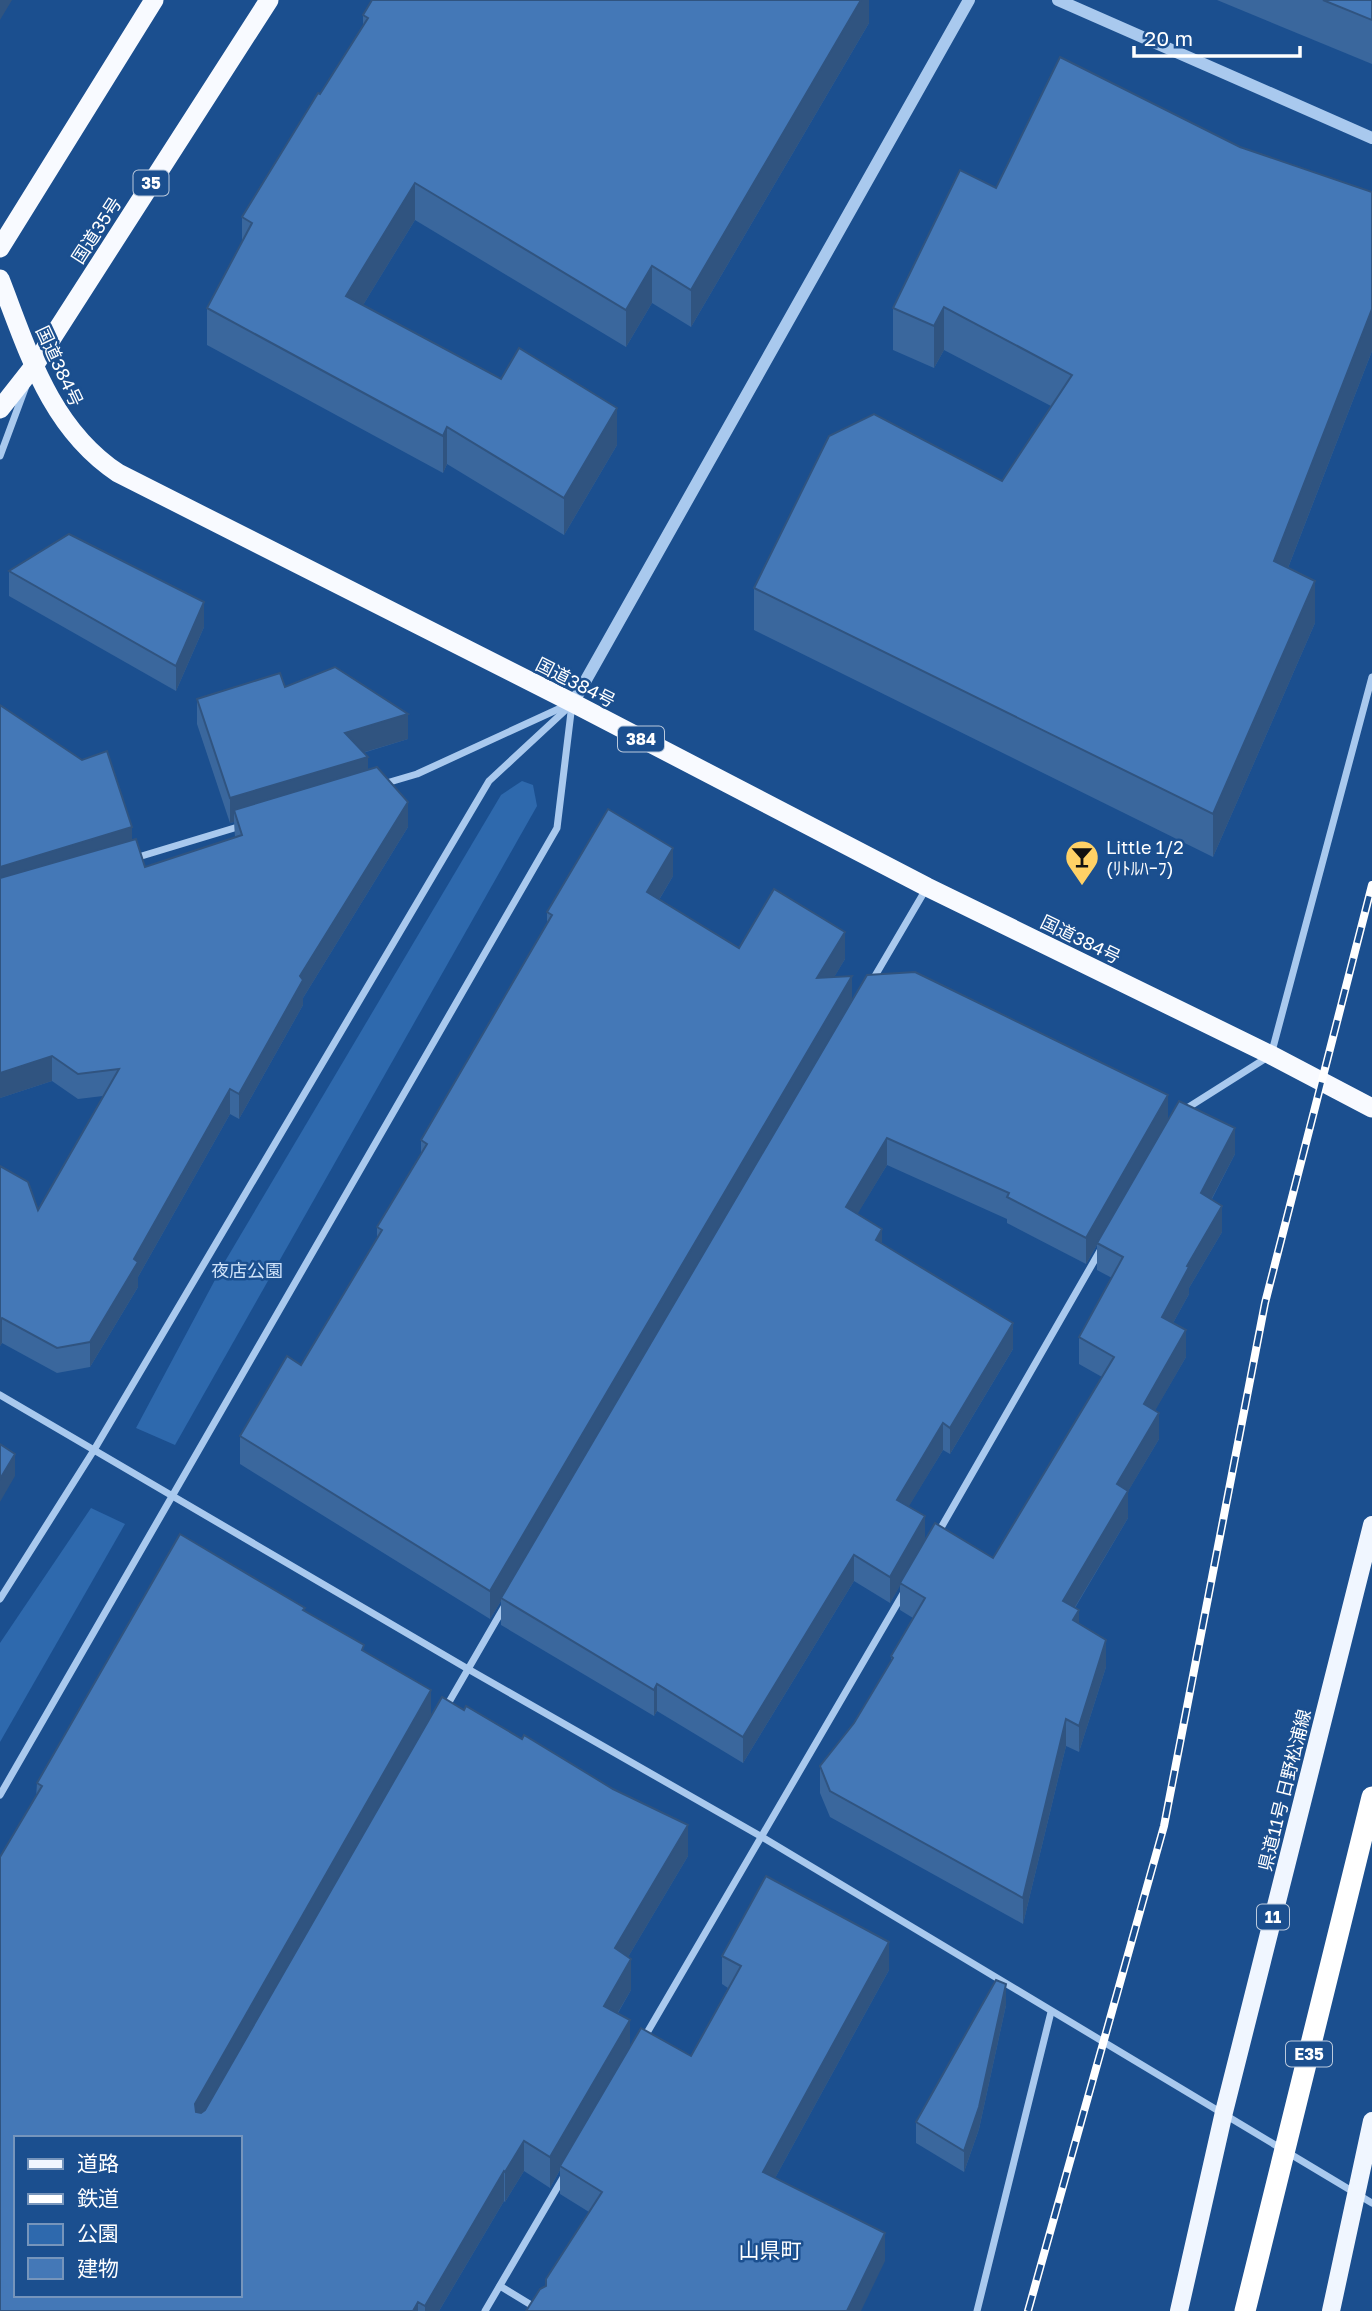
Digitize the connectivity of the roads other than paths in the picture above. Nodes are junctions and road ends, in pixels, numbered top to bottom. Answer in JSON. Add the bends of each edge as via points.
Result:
{"nodes":[{"id":1,"x":154,"y":0,"type":"edge"},
{"id":2,"x":268,"y":0,"type":"edge"},
{"id":3,"x":969,"y":0,"type":"edge"},
{"id":4,"x":1058,"y":0,"type":"edge"},
{"id":5,"x":1372,"y":138,"type":"edge"},
{"id":6,"x":0,"y":248,"type":"edge"},
{"id":7,"x":0,"y":279,"type":"edge"},
{"id":8,"x":34,"y":366,"type":"junction"},
{"id":9,"x":0,"y":409,"type":"edge"},
{"id":10,"x":0,"y":456,"type":"edge"},
{"id":11,"x":1372,"y":677,"type":"edge"},
{"id":12,"x":572,"y":703,"type":"junction"},
{"id":13,"x":378,"y":785,"type":"edge"},
{"id":14,"x":248,"y":824,"type":"edge"},
{"id":15,"x":130,"y":859,"type":"edge"},
{"id":16,"x":927,"y":887,"type":"junction"},
{"id":17,"x":870,"y":983,"type":"edge"},
{"id":18,"x":1271,"y":1055,"type":"junction"},
{"id":19,"x":1372,"y":1108,"type":"edge"},
{"id":20,"x":1180,"y":1113,"type":"edge"},
{"id":21,"x":1104,"y":1246,"type":"edge"},
{"id":22,"x":0,"y":1395,"type":"edge"},
{"id":23,"x":94,"y":1450,"type":"junction"},
{"id":24,"x":173,"y":1495,"type":"junction"},
{"id":25,"x":1372,"y":1525,"type":"edge"},
{"id":26,"x":936,"y":1535,"type":"edge"},
{"id":27,"x":908,"y":1584,"type":"edge"},
{"id":28,"x":510,"y":1597,"type":"edge"},
{"id":29,"x":0,"y":1599,"type":"edge"},
{"id":30,"x":468,"y":1669,"type":"junction"},
{"id":31,"x":440,"y":1717,"type":"edge"},
{"id":32,"x":0,"y":1795,"type":"edge"},
{"id":33,"x":1372,"y":1797,"type":"edge"},
{"id":34,"x":762,"y":1837,"type":"junction"},
{"id":35,"x":1051,"y":2012,"type":"junction"},
{"id":36,"x":638,"y":2050,"type":"edge"},
{"id":37,"x":1224,"y":2112,"type":"junction"},
{"id":38,"x":1372,"y":2121,"type":"edge"},
{"id":39,"x":569,"y":2168,"type":"edge"},
{"id":40,"x":1365,"y":2198,"type":"edge"},
{"id":41,"x":500,"y":2286,"type":"junction"},
{"id":42,"x":485,"y":2311,"type":"edge"},
{"id":43,"x":541,"y":2311,"type":"edge"},
{"id":44,"x":977,"y":2311,"type":"edge"},
{"id":45,"x":1179,"y":2311,"type":"edge"},
{"id":46,"x":1245,"y":2311,"type":"edge"},
{"id":47,"x":1331,"y":2311,"type":"edge"}],
"edges":[{"from":1,"to":6,"type":"highway"},
{"from":2,"to":8,"type":"highway","name":"国道35号","number":"35"},
{"from":3,"to":12,"type":"street"},
{"from":4,"to":5,"type":"street"},
{"from":7,"to":8,"type":"highway","name":"国道384号","number":"384"},
{"from":8,"to":9,"type":"highway","name":"国道35号","number":"35"},
{"from":8,"to":10,"type":"street"},
{"from":8,"to":12,"type":"highway","name":"国道384号","number":"384","via":[[64,422],[97,459],[118,473]]},
{"from":11,"to":18,"type":"street"},
{"from":12,"to":13,"type":"street","via":[[417,774]]},
{"from":12,"to":16,"type":"highway","name":"国道384号","number":"384"},
{"from":12,"to":23,"type":"street","via":[[489,781]]},
{"from":12,"to":24,"type":"street","via":[[557,828]]},
{"from":14,"to":15,"type":"street"},
{"from":16,"to":17,"type":"street"},
{"from":16,"to":18,"type":"highway","name":"国道384号","number":"384"},
{"from":18,"to":19,"type":"highway","name":"国道384号","number":"384"},
{"from":18,"to":20,"type":"street"},
{"from":21,"to":26,"type":"street"},
{"from":22,"to":23,"type":"street"},
{"from":23,"to":24,"type":"street"},
{"from":23,"to":29,"type":"street"},
{"from":24,"to":30,"type":"street"},
{"from":24,"to":32,"type":"street"},
{"from":25,"to":37,"type":"main road","name":"県道11号 日野松浦線","number":"11"},
{"from":27,"to":34,"type":"street"},
{"from":28,"to":30,"type":"street"},
{"from":30,"to":31,"type":"street"},
{"from":30,"to":34,"type":"street"},
{"from":33,"to":46,"type":"highway","number":"E35","bridge":true},
{"from":34,"to":35,"type":"street"},
{"from":34,"to":36,"type":"street"},
{"from":35,"to":37,"type":"street"},
{"from":35,"to":44,"type":"street"},
{"from":37,"to":40,"type":"street"},
{"from":37,"to":45,"type":"main road","name":"県道11号 日野松浦線","number":"11"},
{"from":38,"to":40,"type":"main road"},
{"from":39,"to":41,"type":"street"},
{"from":40,"to":47,"type":"main road"},
{"from":41,"to":42,"type":"street"},
{"from":41,"to":43,"type":"street"}]}
